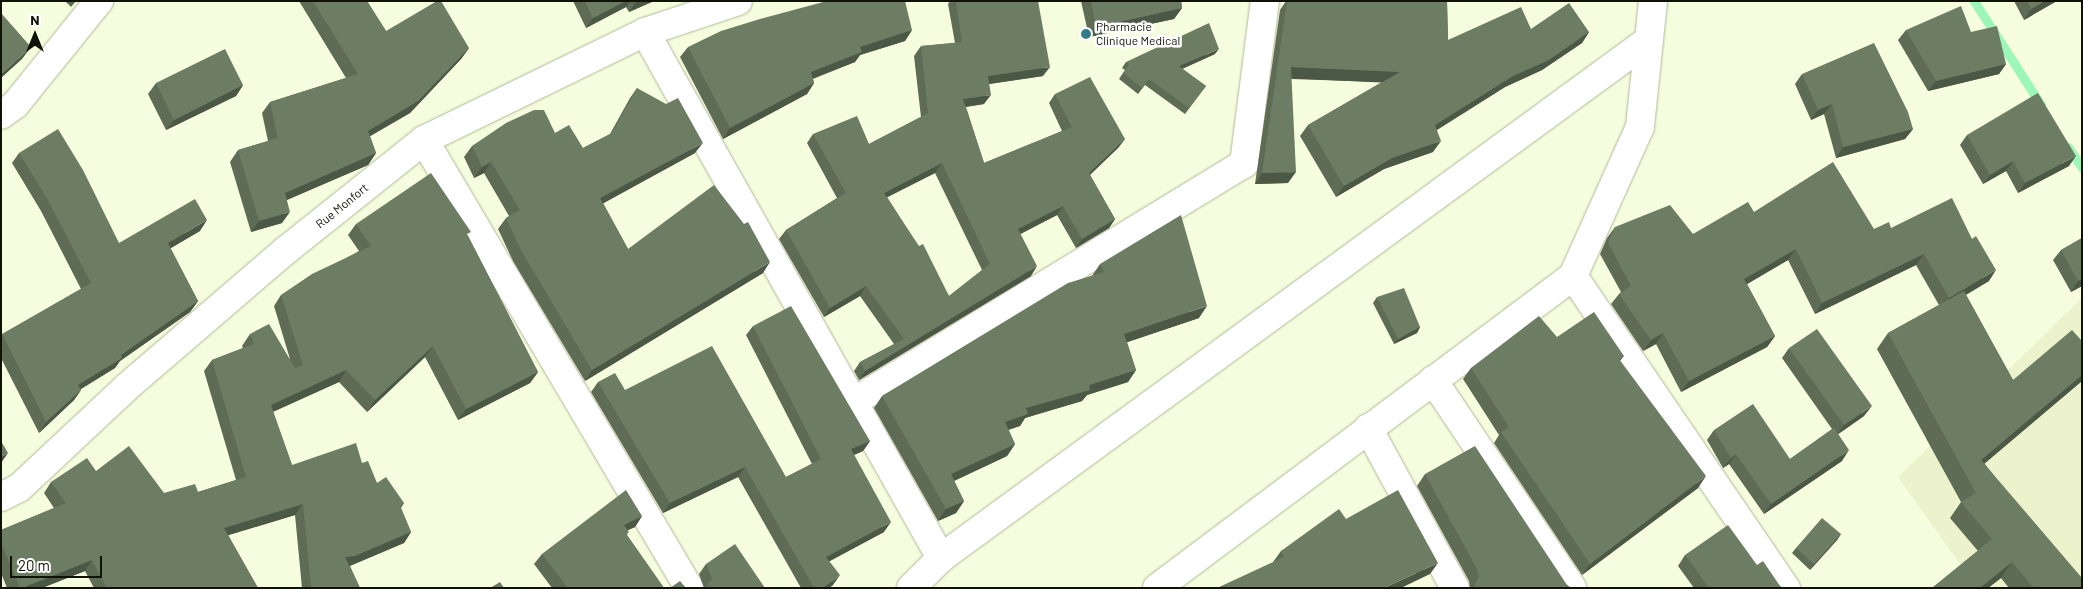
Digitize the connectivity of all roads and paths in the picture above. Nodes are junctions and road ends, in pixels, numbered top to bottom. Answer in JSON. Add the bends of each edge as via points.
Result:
{"nodes":[{"id":1,"x":99,"y":1,"type":"edge"},
{"id":2,"x":1265,"y":1,"type":"edge"},
{"id":3,"x":1652,"y":1,"type":"edge"},
{"id":4,"x":734,"y":2,"type":"edge"},
{"id":5,"x":645,"y":32,"type":"junction"},
{"id":6,"x":1648,"y":40,"type":"junction"},
{"id":7,"x":1,"y":115,"type":"edge"},
{"id":8,"x":424,"y":140,"type":"junction"},
{"id":9,"x":1573,"y":276,"type":"junction"},
{"id":10,"x":1433,"y":380,"type":"junction"},
{"id":11,"x":855,"y":401,"type":"junction"},
{"id":12,"x":1368,"y":428,"type":"junction"},
{"id":13,"x":1,"y":497,"type":"edge"},
{"id":14,"x":941,"y":558,"type":"junction"},
{"id":15,"x":1166,"y":585,"type":"edge"},
{"id":16,"x":689,"y":588,"type":"edge"},
{"id":17,"x":911,"y":588,"type":"edge"},
{"id":18,"x":1455,"y":588,"type":"edge"},
{"id":19,"x":1572,"y":588,"type":"edge"},
{"id":20,"x":1786,"y":588,"type":"edge"}],
"edges":[{"from":1,"to":7,"type":"street","via":[[15,105]]},
{"from":2,"to":11,"type":"street","via":[[1244,164]]},
{"from":3,"to":6,"type":"street"},
{"from":4,"to":5,"type":"street","name":"Rue Monfort"},
{"from":5,"to":8,"type":"street","name":"Rue Monfort"},
{"from":5,"to":11,"type":"street"},
{"from":6,"to":9,"type":"street","via":[[1640,127]]},
{"from":6,"to":14,"type":"street"},
{"from":8,"to":13,"type":"street","name":"Rue Monfort","via":[[277,258],[128,386],[19,488]]},
{"from":8,"to":16,"type":"street"},
{"from":9,"to":10,"type":"street"},
{"from":9,"to":20,"type":"street"},
{"from":10,"to":12,"type":"street"},
{"from":10,"to":19,"type":"street"},
{"from":11,"to":14,"type":"street"},
{"from":12,"to":15,"type":"street"},
{"from":12,"to":18,"type":"street"},
{"from":14,"to":17,"type":"street"}]}
